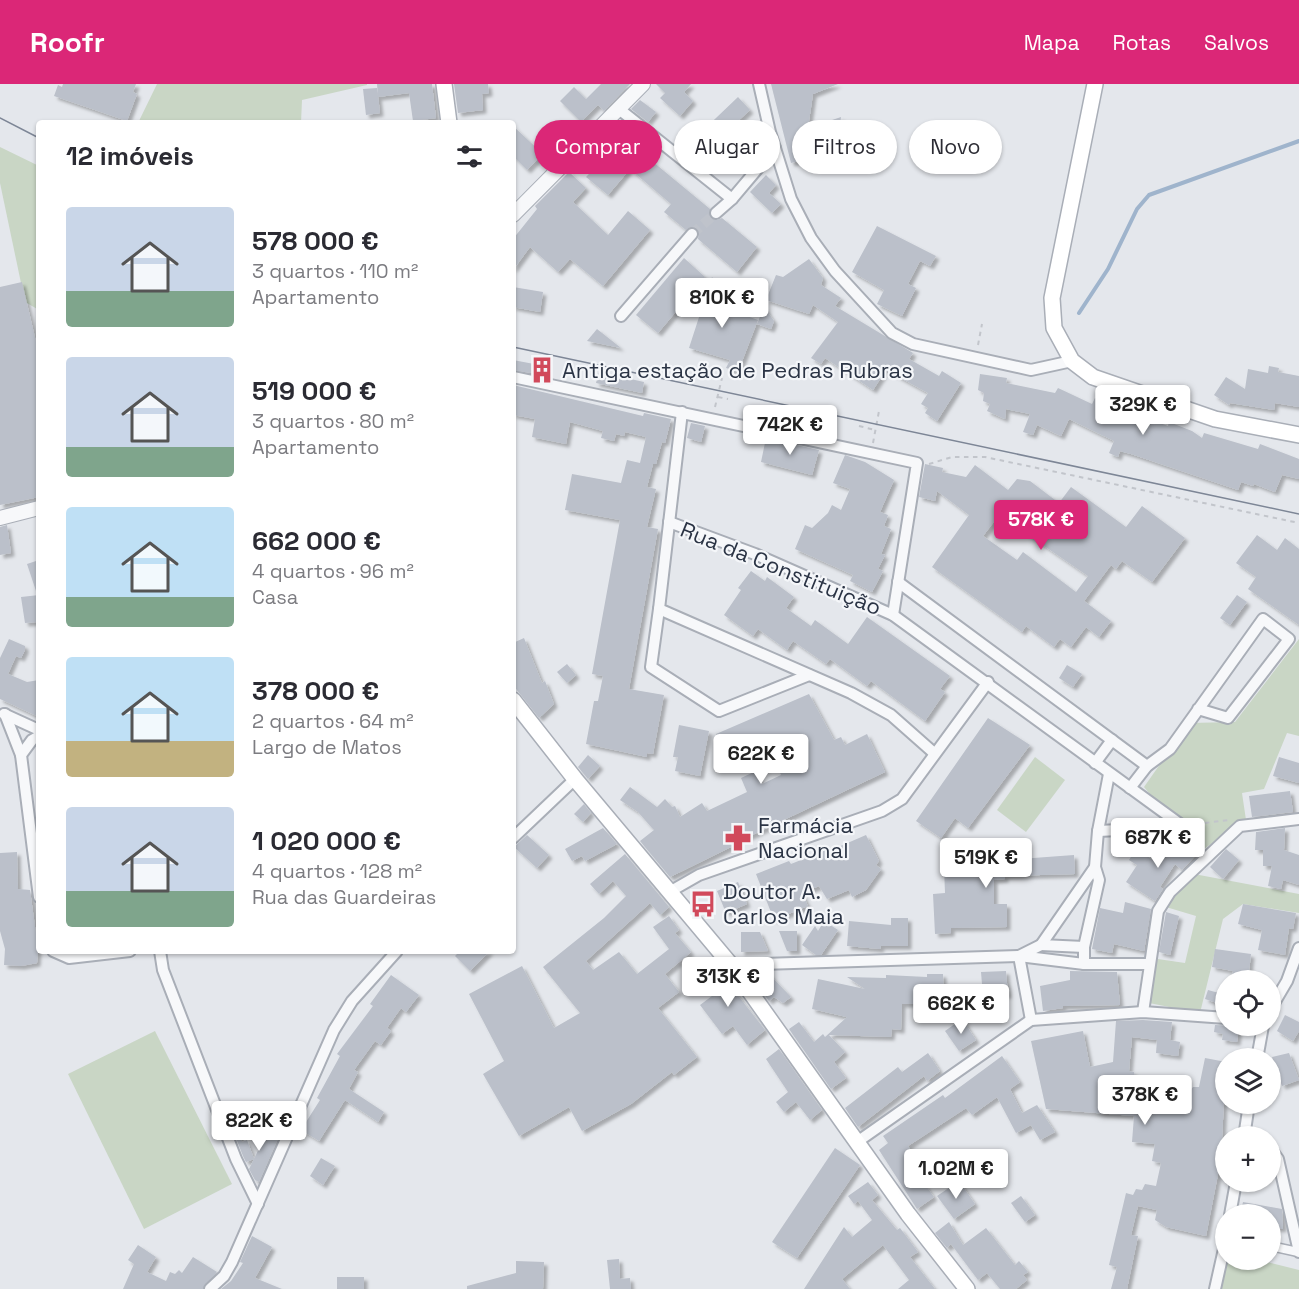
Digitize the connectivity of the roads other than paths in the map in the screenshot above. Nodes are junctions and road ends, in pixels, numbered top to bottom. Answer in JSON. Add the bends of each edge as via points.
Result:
{"nodes":[{"id":1,"x":444,"y":84,"type":"edge"},
{"id":2,"x":643,"y":84,"type":"edge"},
{"id":3,"x":759,"y":84,"type":"edge"},
{"id":4,"x":1095,"y":84,"type":"edge"},
{"id":5,"x":619,"y":110,"type":"junction"},
{"id":6,"x":449,"y":120,"type":"edge"},
{"id":7,"x":768,"y":120,"type":"edge"},
{"id":8,"x":780,"y":164,"type":"edge"},
{"id":9,"x":753,"y":174,"type":"edge"},
{"id":10,"x":732,"y":199,"type":"junction"},
{"id":11,"x":516,"y":212,"type":"edge"},
{"id":12,"x":716,"y":213,"type":"tunnel mouth"},
{"id":13,"x":692,"y":234,"type":"tunnel mouth"},
{"id":14,"x":621,"y":316,"type":"dead end"},
{"id":15,"x":1072,"y":362,"type":"junction"},
{"id":16,"x":516,"y":378,"type":"edge"},
{"id":17,"x":682,"y":412,"type":"junction"},
{"id":18,"x":1299,"y":435,"type":"edge"},
{"id":19,"x":36,"y":509,"type":"edge"},
{"id":20,"x":0,"y":518,"type":"edge"},
{"id":21,"x":669,"y":522,"type":"junction"},
{"id":22,"x":898,"y":582,"type":"junction"},
{"id":23,"x":658,"y":609,"type":"junction"},
{"id":24,"x":893,"y":615,"type":"junction"},
{"id":25,"x":809,"y":675,"type":"junction"},
{"id":26,"x":988,"y":682,"type":"junction"},
{"id":27,"x":516,"y":704,"type":"edge"},
{"id":28,"x":1198,"y":709,"type":"junction"},
{"id":29,"x":2,"y":713,"type":"edge"},
{"id":30,"x":36,"y":729,"type":"edge"},
{"id":31,"x":36,"y":738,"type":"edge"},
{"id":32,"x":1112,"y":740,"type":"junction"},
{"id":33,"x":934,"y":753,"type":"junction"},
{"id":34,"x":21,"y":755,"type":"junction"},
{"id":35,"x":1095,"y":763,"type":"junction"},
{"id":36,"x":1147,"y":766,"type":"junction"},
{"id":37,"x":1109,"y":774,"type":"junction"},
{"id":38,"x":575,"y":779,"type":"junction"},
{"id":39,"x":1130,"y":788,"type":"junction"},
{"id":40,"x":1299,"y":819,"type":"edge"},
{"id":41,"x":1098,"y":831,"type":"junction"},
{"id":42,"x":516,"y":835,"type":"edge"},
{"id":43,"x":1095,"y":867,"type":"junction"},
{"id":44,"x":36,"y":873,"type":"edge"},
{"id":45,"x":671,"y":891,"type":"junction"},
{"id":46,"x":1041,"y":945,"type":"junction"},
{"id":47,"x":1084,"y":947,"type":"junction"},
{"id":48,"x":1299,"y":948,"type":"edge"},
{"id":49,"x":60,"y":954,"type":"edge"},
{"id":50,"x":104,"y":954,"type":"edge"},
{"id":51,"x":160,"y":954,"type":"edge"},
{"id":52,"x":394,"y":954,"type":"edge"},
{"id":53,"x":1019,"y":956,"type":"junction"},
{"id":54,"x":1084,"y":964,"type":"junction"},
{"id":55,"x":1148,"y":964,"type":"junction"},
{"id":56,"x":731,"y":965,"type":"junction"},
{"id":57,"x":1281,"y":991,"type":"edge"},
{"id":58,"x":1143,"y":1012,"type":"junction"},
{"id":59,"x":1215,"y":1017,"type":"edge"},
{"id":60,"x":1031,"y":1020,"type":"junction"},
{"id":61,"x":857,"y":1142,"type":"junction"},
{"id":62,"x":1281,"y":1172,"type":"edge"},
{"id":63,"x":258,"y":1204,"type":"junction"},
{"id":64,"x":1281,"y":1248,"type":"edge"},
{"id":65,"x":1299,"y":1252,"type":"edge"},
{"id":66,"x":1219,"y":1270,"type":"edge"},
{"id":67,"x":210,"y":1289,"type":"edge"},
{"id":68,"x":967,"y":1289,"type":"edge"},
{"id":69,"x":1215,"y":1289,"type":"edge"}],
"edges":[{"from":1,"to":6,"type":"main road"},
{"from":2,"to":5,"type":"street"},
{"from":3,"to":7,"type":"street"},
{"from":4,"to":15,"type":"main road","via":[[1052,298],[1054,328]]},
{"from":5,"to":10,"type":"street"},
{"from":5,"to":11,"type":"street"},
{"from":8,"to":15,"type":"street","via":[[791,199],[811,238],[835,271],[892,333],[913,344],[1031,370]]},
{"from":9,"to":10,"type":"street"},
{"from":10,"to":12,"type":"street"},
{"from":13,"to":14,"type":"street"},
{"from":15,"to":18,"type":"main road","via":[[1109,384],[1204,416]]},
{"from":16,"to":17,"type":"street"},
{"from":17,"to":21,"type":"street"},
{"from":17,"to":22,"type":"street","via":[[917,463]]},
{"from":19,"to":20,"type":"street"},
{"from":21,"to":23,"type":"street"},
{"from":21,"to":24,"type":"street","name":"Rua da Constituição","via":[[755,554]]},
{"from":22,"to":24,"type":"street"},
{"from":22,"to":32,"type":"street"},
{"from":23,"to":25,"type":"street"},
{"from":23,"to":25,"type":"street","via":[[651,667],[719,711]]},
{"from":24,"to":26,"type":"street","name":"Rua da Constituição"},
{"from":25,"to":33,"type":"street","via":[[891,716]]},
{"from":26,"to":33,"type":"street"},
{"from":26,"to":35,"type":"street","name":"Rua da Constituição"},
{"from":27,"to":38,"type":"main road"},
{"from":28,"to":28,"type":"street","via":[[1263,619],[1289,639],[1228,718]]},
{"from":28,"to":36,"type":"street","via":[[1170,749]]},
{"from":29,"to":30,"type":"street"},
{"from":29,"to":34,"type":"street"},
{"from":31,"to":34,"type":"street"},
{"from":32,"to":35,"type":"street"},
{"from":32,"to":36,"type":"street"},
{"from":33,"to":45,"type":"street","via":[[902,799],[882,812],[699,875]]},
{"from":34,"to":44,"type":"street"},
{"from":35,"to":37,"type":"street","name":"Rua da Constituição"},
{"from":36,"to":39,"type":"street"},
{"from":37,"to":39,"type":"street","name":"Rua da Constituição"},
{"from":37,"to":41,"type":"street"},
{"from":38,"to":42,"type":"street"},
{"from":38,"to":45,"type":"main road"},
{"from":39,"to":41,"type":"street","name":"Rua da Constituição","via":[[1184,826]]},
{"from":40,"to":55,"type":"street","via":[[1240,826],[1186,875],[1158,911]]},
{"from":41,"to":43,"type":"street"},
{"from":43,"to":46,"type":"street"},
{"from":43,"to":47,"type":"street","via":[[1099,880]]},
{"from":45,"to":56,"type":"main road"},
{"from":46,"to":47,"type":"street"},
{"from":46,"to":53,"type":"street"},
{"from":47,"to":54,"type":"street"},
{"from":48,"to":57,"type":"street"},
{"from":49,"to":50,"type":"street","via":[[69,958]]},
{"from":51,"to":63,"type":"street","via":[[163,970],[236,1159]]},
{"from":52,"to":63,"type":"street","via":[[352,1001],[333,1030]]},
{"from":53,"to":54,"type":"street"},
{"from":53,"to":56,"type":"street"},
{"from":53,"to":60,"type":"street"},
{"from":54,"to":55,"type":"street"},
{"from":55,"to":58,"type":"street"},
{"from":56,"to":61,"type":"main road"},
{"from":58,"to":59,"type":"street"},
{"from":58,"to":60,"type":"street"},
{"from":60,"to":61,"type":"street"},
{"from":61,"to":68,"type":"main road"},
{"from":62,"to":65,"type":"street"},
{"from":63,"to":67,"type":"street","via":[[232,1262]]},
{"from":64,"to":65,"type":"street"},
{"from":66,"to":69,"type":"street"}]}
